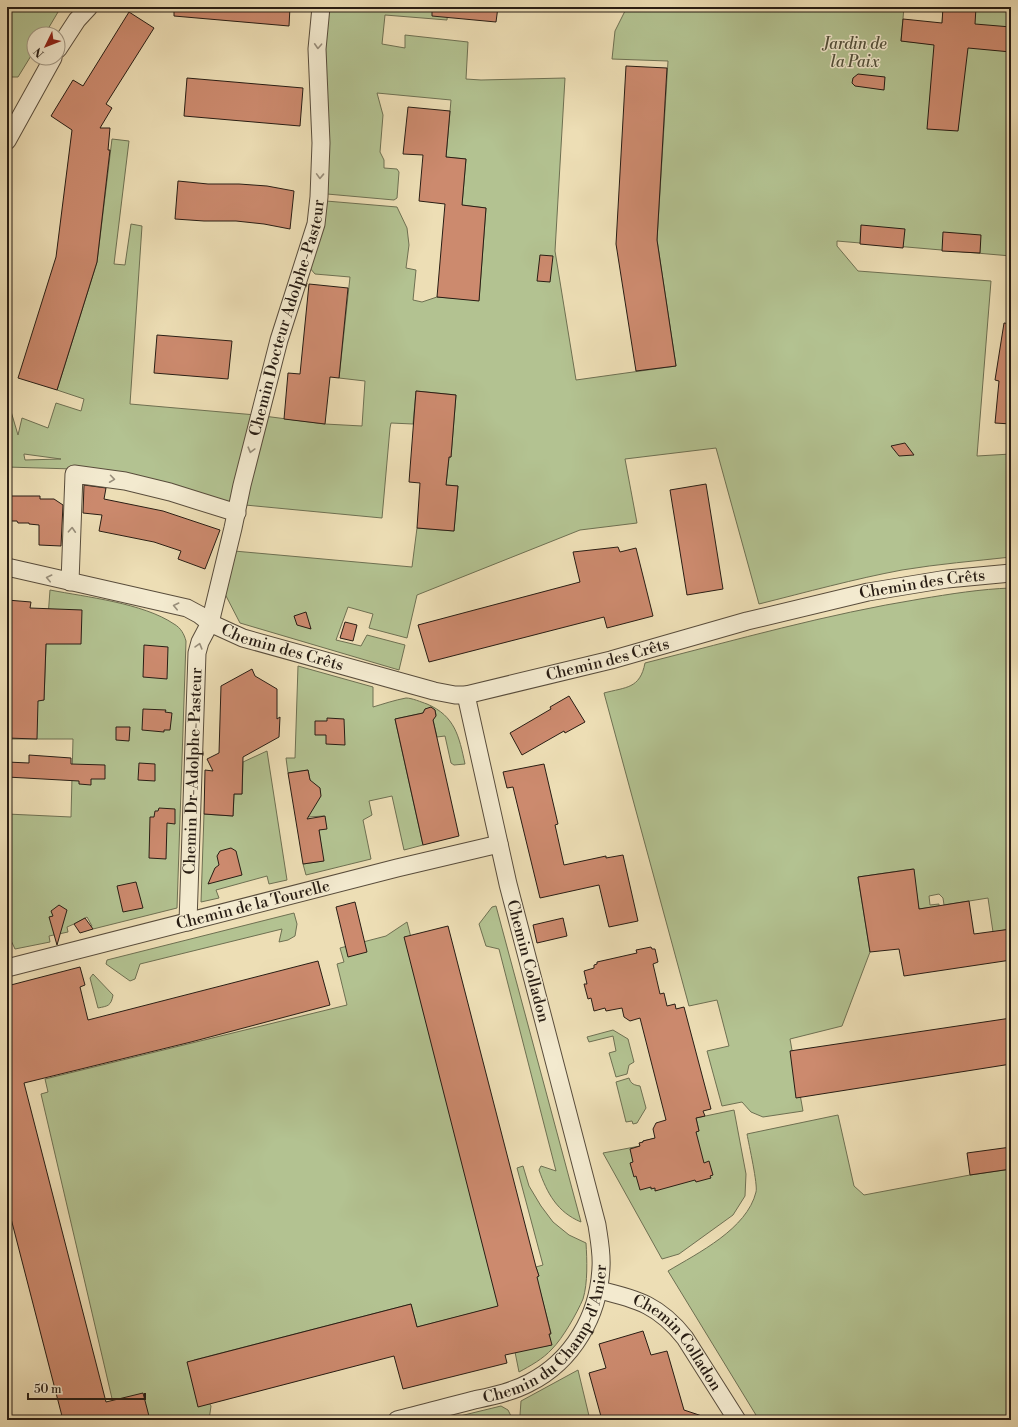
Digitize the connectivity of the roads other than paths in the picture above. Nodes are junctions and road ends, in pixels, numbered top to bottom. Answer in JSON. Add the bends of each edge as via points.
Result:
{"nodes":[{"id":1,"x":89,"y":7,"type":"edge"},
{"id":2,"x":321,"y":7,"type":"edge"},
{"id":3,"x":66,"y":37,"type":"edge"},
{"id":4,"x":49,"y":66,"type":"edge"},
{"id":5,"x":7,"y":141,"type":"edge"},
{"id":6,"x":237,"y":513,"type":"junction"},
{"id":7,"x":7,"y":567,"type":"edge"},
{"id":8,"x":1011,"y":573,"type":"edge"},
{"id":9,"x":70,"y":582,"type":"junction"},
{"id":10,"x":210,"y":623,"type":"junction"},
{"id":11,"x":466,"y":695,"type":"junction"},
{"id":12,"x":499,"y":844,"type":"junction"},
{"id":13,"x":188,"y":922,"type":"junction"},
{"id":14,"x":7,"y":968,"type":"edge"},
{"id":15,"x":597,"y":1225,"type":"joint"},
{"id":16,"x":599,"y":1290,"type":"junction"},
{"id":17,"x":397,"y":1420,"type":"edge"},
{"id":18,"x":737,"y":1420,"type":"edge"}],
"edges":[{"from":1,"to":3,"type":"street"},
{"from":2,"to":6,"type":"street","name":"Chemin Docteur Adolphe-Pasteur","one_way":true,"via":[[317,49],[321,143],[316,224],[279,340]]},
{"from":4,"to":5,"type":"street"},
{"from":9,"to":6,"type":"street","one_way":true,"via":[[74,474],[125,481]]},
{"from":6,"to":10,"type":"street","name":"Chemin Docteur Adolphe-Pasteur"},
{"from":9,"to":7,"type":"street","name":"Chemin des Crêts","one_way":true},
{"from":8,"to":11,"type":"street","name":"Chemin des Crêts","via":[[947,579],[868,592],[747,621],[611,660]]},
{"from":10,"to":9,"type":"street","name":"Chemin des Crêts","one_way":true,"via":[[187,608]]},
{"from":10,"to":11,"type":"street","name":"Chemin des Crêts","via":[[243,638],[434,691]]},
{"from":13,"to":10,"type":"street","name":"Chemin Dr-Adolphe-Pasteur","one_way":true,"via":[[197,653]]},
{"from":11,"to":12,"type":"street","name":"Chemin Colladon"},
{"from":12,"to":13,"type":"street","name":"Chemin de la Tourelle"},
{"from":12,"to":15,"type":"street","name":"Chemin Colladon"},
{"from":13,"to":14,"type":"street","name":"Chemin de la Tourelle"},
{"from":15,"to":16,"type":"street","name":"Chemin du Champ-d'Anier","via":[[601,1255]]},
{"from":16,"to":17,"type":"street","name":"Chemin du Champ-d'Anier","via":[[593,1311],[579,1338],[558,1364],[543,1375],[507,1392]]},
{"from":16,"to":18,"type":"street","name":"Chemin Colladon","via":[[649,1305],[677,1327]]}]}
